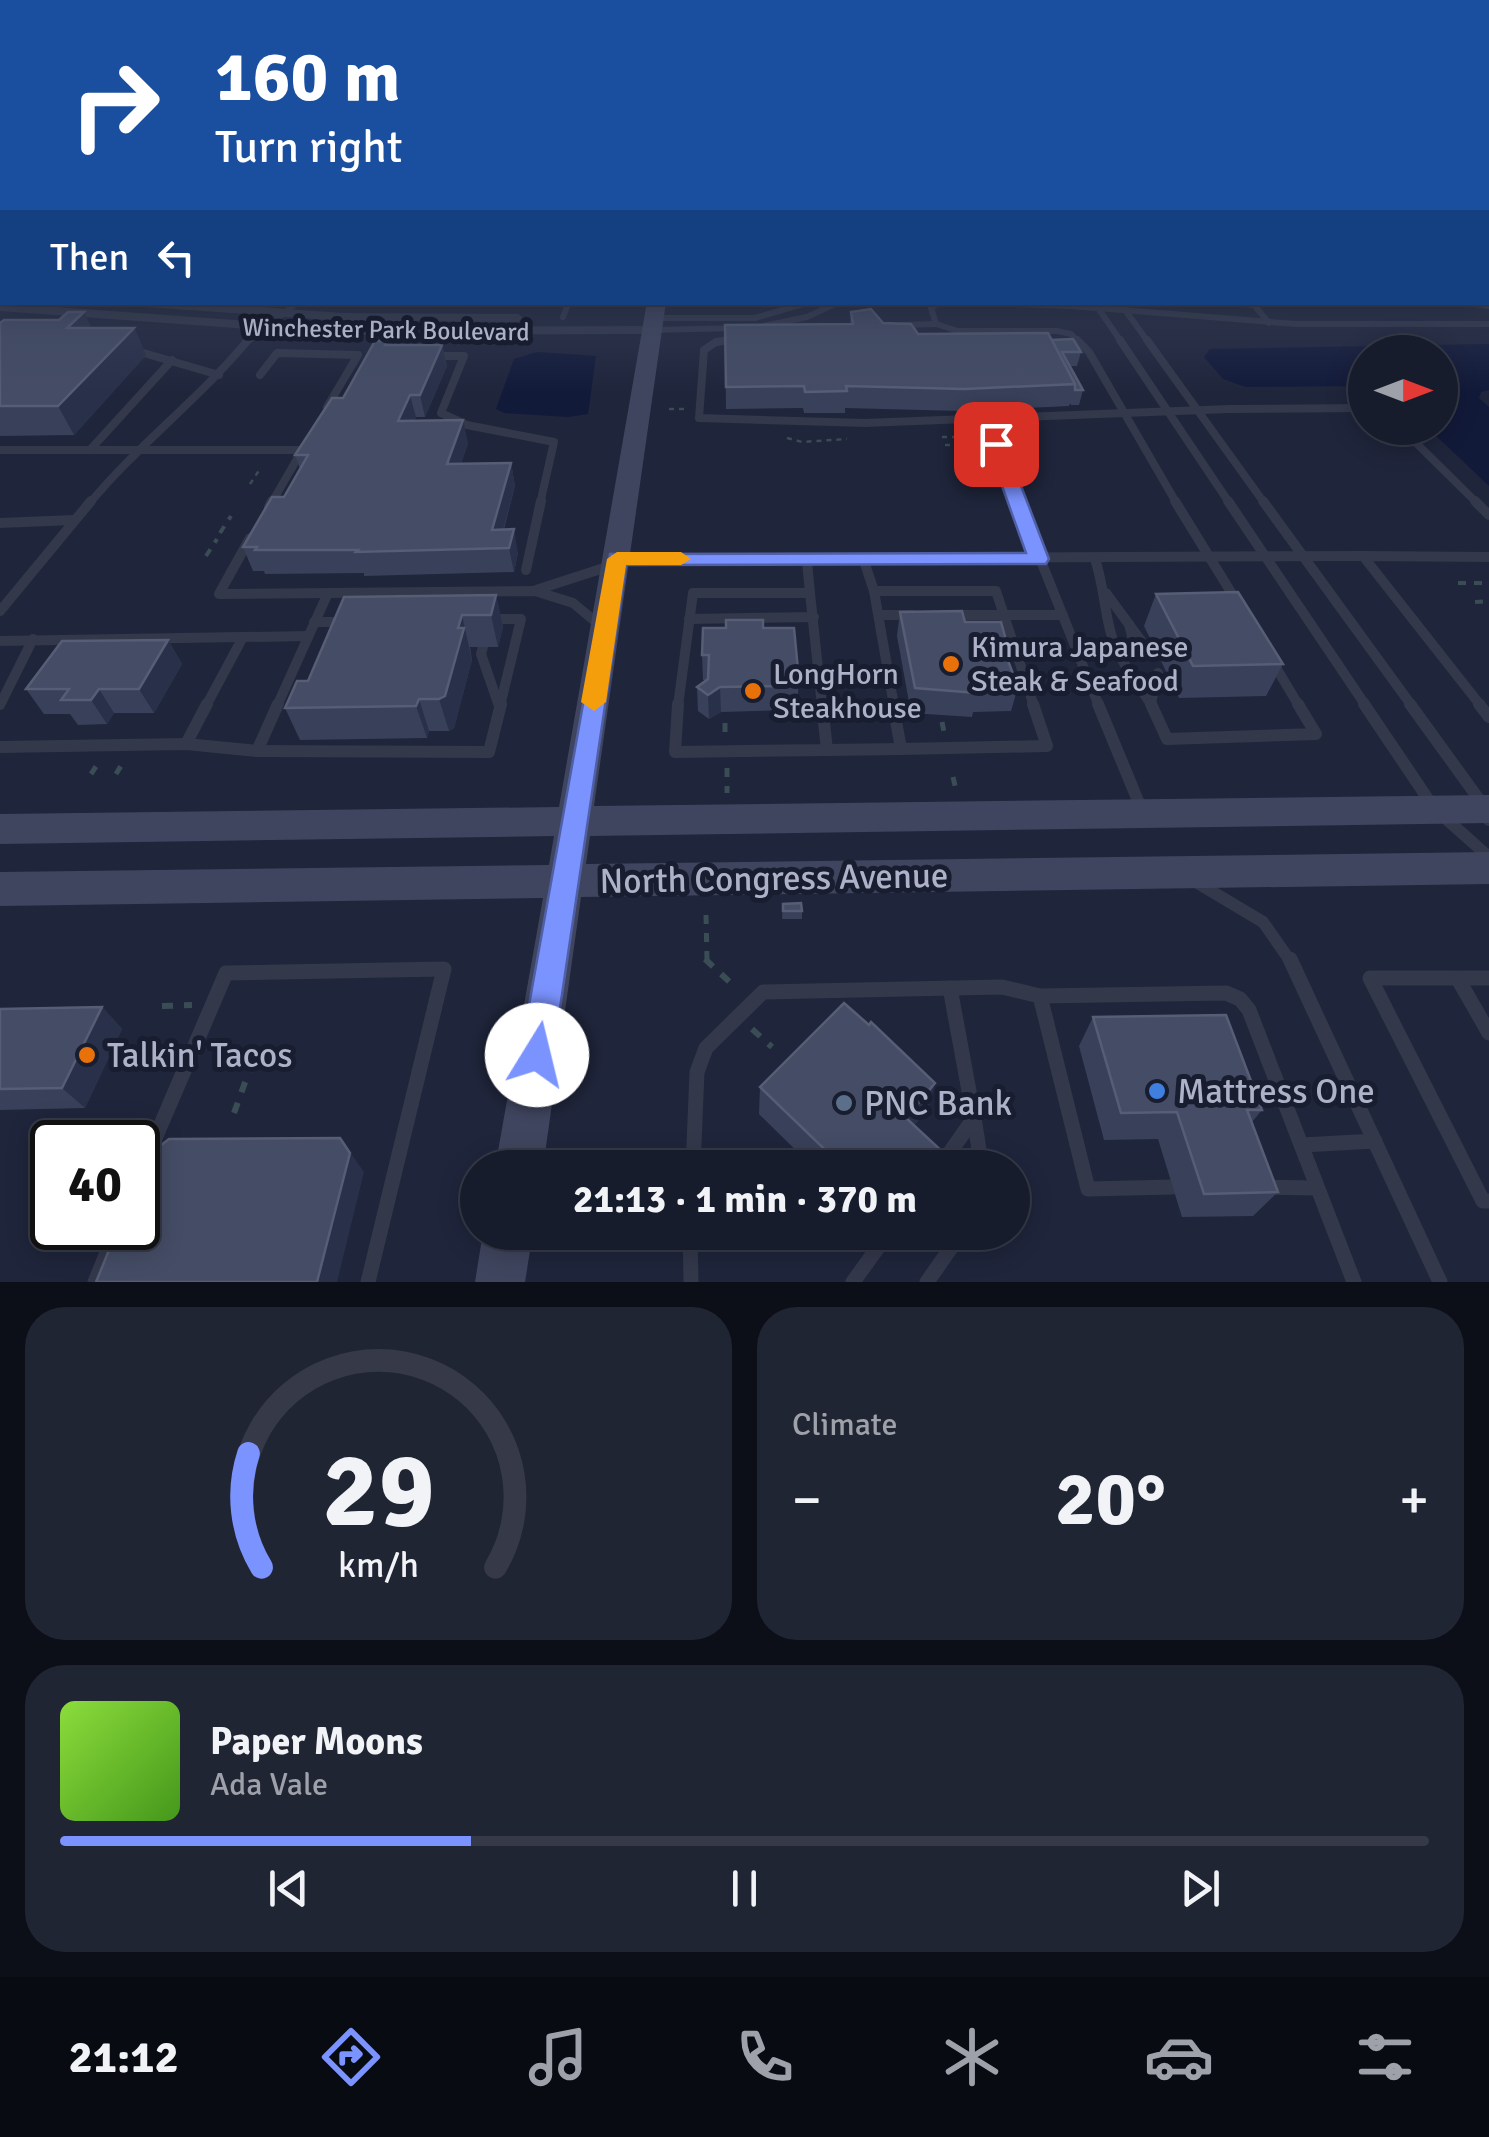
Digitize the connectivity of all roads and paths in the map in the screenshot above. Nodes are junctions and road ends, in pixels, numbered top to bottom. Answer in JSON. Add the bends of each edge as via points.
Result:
{"nodes":[{"id":1,"x":56,"y":305,"type":"edge"},
{"id":2,"x":171,"y":305,"type":"edge"},
{"id":3,"x":294,"y":305,"type":"edge"},
{"id":4,"x":493,"y":305,"type":"edge"},
{"id":5,"x":534,"y":305,"type":"edge"},
{"id":6,"x":800,"y":305,"type":"edge"},
{"id":7,"x":832,"y":305,"type":"edge"},
{"id":8,"x":936,"y":305,"type":"edge"},
{"id":9,"x":1030,"y":305,"type":"edge"},
{"id":10,"x":1254,"y":305,"type":"edge"},
{"id":11,"x":1464,"y":305,"type":"edge"},
{"id":12,"x":564,"y":307,"type":"edge"},
{"id":13,"x":1098,"y":308,"type":"junction"},
{"id":14,"x":1125,"y":310,"type":"junction"},
{"id":15,"x":284,"y":314,"type":"junction"},
{"id":16,"x":655,"y":317,"type":"edge"},
{"id":17,"x":486,"y":318,"type":"junction"},
{"id":18,"x":1269,"y":323,"type":"junction"},
{"id":19,"x":936,"y":324,"type":"junction"},
{"id":20,"x":1488,"y":324,"type":"edge"},
{"id":21,"x":887,"y":326,"type":"edge"},
{"id":22,"x":266,"y":328,"type":"junction"},
{"id":23,"x":752,"y":339,"type":"edge"},
{"id":24,"x":128,"y":349,"type":"edge"},
{"id":25,"x":358,"y":355,"type":"junction"},
{"id":26,"x":377,"y":356,"type":"edge"},
{"id":27,"x":429,"y":356,"type":"edge"},
{"id":28,"x":172,"y":360,"type":"junction"},
{"id":29,"x":219,"y":375,"type":"junction"},
{"id":30,"x":260,"y":375,"type":"dead end"},
{"id":31,"x":1348,"y":408,"type":"edge"},
{"id":32,"x":687,"y":409,"type":"dead end"},
{"id":33,"x":669,"y":410,"type":"dead end"},
{"id":34,"x":1197,"y":411,"type":"junction"},
{"id":35,"x":1168,"y":412,"type":"junction"},
{"id":36,"x":1123,"y":416,"type":"junction"},
{"id":37,"x":987,"y":418,"type":"junction"},
{"id":38,"x":318,"y":423,"type":"edge"},
{"id":39,"x":967,"y":434,"type":"junction"},
{"id":40,"x":778,"y":435,"type":"dead end"},
{"id":41,"x":310,"y":436,"type":"edge"},
{"id":42,"x":942,"y":437,"type":"dead end"},
{"id":43,"x":984,"y":437,"type":"dead end"},
{"id":44,"x":852,"y":438,"type":"dead end"},
{"id":45,"x":970,"y":444,"type":"junction"},
{"id":46,"x":986,"y":444,"type":"dead end"},
{"id":47,"x":945,"y":445,"type":"dead end"},
{"id":48,"x":1419,"y":445,"type":"edge"},
{"id":49,"x":0,"y":450,"type":"edge"},
{"id":50,"x":90,"y":450,"type":"junction"},
{"id":51,"x":136,"y":450,"type":"junction"},
{"id":52,"x":302,"y":450,"type":"junction"},
{"id":53,"x":260,"y":469,"type":"dead end"},
{"id":54,"x":250,"y":484,"type":"dead end"},
{"id":55,"x":1489,"y":515,"type":"edge"},
{"id":56,"x":232,"y":516,"type":"dead end"},
{"id":57,"x":264,"y":516,"type":"edge"},
{"id":58,"x":75,"y":520,"type":"junction"},
{"id":59,"x":0,"y":523,"type":"edge"},
{"id":60,"x":258,"y":526,"type":"edge"},
{"id":61,"x":206,"y":556,"type":"dead end"},
{"id":62,"x":1362,"y":556,"type":"junction"},
{"id":63,"x":1209,"y":558,"type":"junction"},
{"id":64,"x":1489,"y":558,"type":"edge"},
{"id":65,"x":1039,"y":559,"type":"junction"},
{"id":66,"x":1096,"y":559,"type":"junction"},
{"id":67,"x":1266,"y":559,"type":"junction"},
{"id":68,"x":1305,"y":559,"type":"junction"},
{"id":69,"x":864,"y":561,"type":"junction"},
{"id":70,"x":616,"y":562,"type":"junction"},
{"id":71,"x":807,"y":562,"type":"junction"},
{"id":72,"x":526,"y":570,"type":"dead end"},
{"id":73,"x":1458,"y":583,"type":"dead end"},
{"id":74,"x":1486,"y":583,"type":"dead end"},
{"id":75,"x":536,"y":590,"type":"junction"},
{"id":76,"x":460,"y":592,"type":"junction"},
{"id":77,"x":874,"y":592,"type":"junction"},
{"id":78,"x":328,"y":593,"type":"junction"},
{"id":79,"x":812,"y":593,"type":"junction"},
{"id":80,"x":1106,"y":593,"type":"junction"},
{"id":81,"x":1489,"y":601,"type":"edge"},
{"id":82,"x":1475,"y":602,"type":"dead end"},
{"id":83,"x":456,"y":604,"type":"edge"},
{"id":84,"x":1240,"y":607,"type":"edge"},
{"id":85,"x":0,"y":612,"type":"edge"},
{"id":86,"x":879,"y":615,"type":"junction"},
{"id":87,"x":1004,"y":615,"type":"junction"},
{"id":88,"x":1063,"y":615,"type":"junction"},
{"id":89,"x":472,"y":616,"type":"edge"},
{"id":90,"x":689,"y":618,"type":"junction"},
{"id":91,"x":814,"y":618,"type":"junction"},
{"id":92,"x":314,"y":622,"type":"junction"},
{"id":93,"x":358,"y":622,"type":"edge"},
{"id":94,"x":1129,"y":624,"type":"junction"},
{"id":95,"x":606,"y":629,"type":"junction"},
{"id":96,"x":308,"y":636,"type":"junction"},
{"id":97,"x":243,"y":637,"type":"junction"},
{"id":98,"x":33,"y":638,"type":"junction"},
{"id":99,"x":0,"y":641,"type":"edge"},
{"id":100,"x":483,"y":647,"type":"dead end"},
{"id":101,"x":1135,"y":649,"type":"dead end"},
{"id":102,"x":1148,"y":649,"type":"dead end"},
{"id":103,"x":1268,"y":655,"type":"edge"},
{"id":104,"x":1153,"y":675,"type":"dead end"},
{"id":105,"x":1151,"y":703,"type":"junction"},
{"id":106,"x":0,"y":704,"type":"edge"},
{"id":107,"x":500,"y":708,"type":"junction"},
{"id":108,"x":1489,"y":718,"type":"edge"},
{"id":109,"x":725,"y":724,"type":"dead end"},
{"id":110,"x":724,"y":739,"type":"dead end"},
{"id":111,"x":186,"y":744,"type":"junction"},
{"id":112,"x":0,"y":747,"type":"edge"},
{"id":113,"x":827,"y":750,"type":"junction"},
{"id":114,"x":901,"y":750,"type":"junction"},
{"id":115,"x":257,"y":752,"type":"junction"},
{"id":116,"x":126,"y":757,"type":"dead end"},
{"id":117,"x":101,"y":758,"type":"dead end"},
{"id":118,"x":727,"y":764,"type":"dead end"},
{"id":119,"x":91,"y":774,"type":"dead end"},
{"id":120,"x":116,"y":774,"type":"dead end"},
{"id":121,"x":953,"y":777,"type":"dead end"},
{"id":122,"x":956,"y":790,"type":"dead end"},
{"id":123,"x":727,"y":793,"type":"dead end"},
{"id":124,"x":1435,"y":810,"type":"junction"},
{"id":125,"x":1143,"y":813,"type":"junction"},
{"id":126,"x":1488,"y":813,"type":"edge"},
{"id":127,"x":574,"y":822,"type":"junction"},
{"id":128,"x":0,"y":829,"type":"edge"},
{"id":129,"x":1489,"y":857,"type":"edge"},
{"id":130,"x":1489,"y":868,"type":"edge"},
{"id":131,"x":1178,"y":871,"type":"junction"},
{"id":132,"x":565,"y":881,"type":"junction"},
{"id":133,"x":0,"y":889,"type":"edge"},
{"id":134,"x":706,"y":915,"type":"dead end"},
{"id":135,"x":1489,"y":978,"type":"edge"},
{"id":136,"x":1458,"y":979,"type":"junction"},
{"id":137,"x":735,"y":987,"type":"dead end"},
{"id":138,"x":950,"y":988,"type":"junction"},
{"id":139,"x":1040,"y":996,"type":"junction"},
{"id":140,"x":196,"y":1005,"type":"dead end"},
{"id":141,"x":162,"y":1006,"type":"dead end"},
{"id":142,"x":752,"y":1030,"type":"dead end"},
{"id":143,"x":1489,"y":1033,"type":"edge"},
{"id":144,"x":772,"y":1046,"type":"dead end"},
{"id":145,"x":253,"y":1060,"type":"dead end"},
{"id":146,"x":234,"y":1113,"type":"dead end"},
{"id":147,"x":974,"y":1118,"type":"junction"},
{"id":148,"x":160,"y":1127,"type":"edge"},
{"id":149,"x":1375,"y":1141,"type":"junction"},
{"id":150,"x":1302,"y":1145,"type":"junction"},
{"id":151,"x":522,"y":1150,"type":"edge"},
{"id":152,"x":693,"y":1150,"type":"edge"},
{"id":153,"x":952,"y":1150,"type":"edge"},
{"id":154,"x":979,"y":1150,"type":"edge"},
{"id":155,"x":1173,"y":1188,"type":"dead end"},
{"id":156,"x":1242,"y":1188,"type":"edge"},
{"id":157,"x":1317,"y":1188,"type":"junction"},
{"id":158,"x":1489,"y":1201,"type":"edge"},
{"id":159,"x":109,"y":1250,"type":"edge"},
{"id":160,"x":505,"y":1250,"type":"edge"},
{"id":161,"x":690,"y":1250,"type":"edge"},
{"id":162,"x":876,"y":1250,"type":"edge"},
{"id":163,"x":950,"y":1250,"type":"edge"},
{"id":164,"x":96,"y":1282,"type":"edge"},
{"id":165,"x":368,"y":1282,"type":"edge"},
{"id":166,"x":500,"y":1282,"type":"edge"},
{"id":167,"x":691,"y":1282,"type":"edge"},
{"id":168,"x":852,"y":1282,"type":"edge"},
{"id":169,"x":928,"y":1282,"type":"edge"},
{"id":170,"x":1354,"y":1282,"type":"edge"},
{"id":171,"x":1440,"y":1282,"type":"edge"}],
"edges":[{"from":1,"to":22,"type":"street","name":"Winchester Park Boulevard"},
{"from":2,"to":15,"type":"street","name":"Winchester Park Boulevard"},
{"from":3,"to":15,"type":"lane"},
{"from":4,"to":17,"type":"lane"},
{"from":5,"to":12,"type":"lane"},
{"from":6,"to":16,"type":"lane","via":[[755,318]]},
{"from":7,"to":16,"type":"lane","via":[[769,326]]},
{"from":8,"to":19,"type":"lane"},
{"from":9,"to":13,"type":"lane"},
{"from":10,"to":18,"type":"lane"},
{"from":11,"to":20,"type":"lane"},
{"from":12,"to":16,"type":"street","name":"Winchester Park Boulevard"},
{"from":12,"to":17,"type":"street","name":"Winchester Park Boulevard"},
{"from":13,"to":14,"type":"lane"},
{"from":13,"to":35,"type":"lane"},
{"from":14,"to":18,"type":"lane"},
{"from":14,"to":34,"type":"lane"},
{"from":15,"to":17,"type":"street","name":"Winchester Park Boulevard"},
{"from":15,"to":22,"type":"lane"},
{"from":16,"to":22,"type":"street","name":"Winchester Park Boulevard","via":[[439,332]]},
{"from":16,"to":70,"type":"main road"},
{"from":18,"to":20,"type":"lane"},
{"from":19,"to":21,"type":"lane"},
{"from":19,"to":36,"type":"lane","via":[[958,331],[1071,334],[1089,352]]},
{"from":22,"to":29,"type":"lane"},
{"from":23,"to":37,"type":"lane","via":[[716,342],[704,350],[699,418],[865,424]]},
{"from":24,"to":28,"type":"lane"},
{"from":25,"to":26,"type":"lane"},
{"from":25,"to":30,"type":"lane","via":[[277,354]]},
{"from":25,"to":38,"type":"lane"},
{"from":27,"to":72,"type":"lane","via":[[464,356],[441,413],[467,425],[554,442]]},
{"from":28,"to":29,"type":"lane"},
{"from":28,"to":50,"type":"lane"},
{"from":29,"to":51,"type":"lane"},
{"from":31,"to":34,"type":"lane"},
{"from":32,"to":33,"type":"path"},
{"from":34,"to":35,"type":"lane"},
{"from":34,"to":68,"type":"lane"},
{"from":35,"to":36,"type":"lane"},
{"from":35,"to":67,"type":"lane"},
{"from":36,"to":37,"type":"lane"},
{"from":36,"to":63,"type":"lane"},
{"from":37,"to":65,"type":"lane"},
{"from":39,"to":42,"type":"path"},
{"from":39,"to":43,"type":"path"},
{"from":39,"to":45,"type":"path"},
{"from":40,"to":44,"type":"path","via":[[802,442]]},
{"from":41,"to":52,"type":"lane"},
{"from":45,"to":46,"type":"path"},
{"from":45,"to":47,"type":"path"},
{"from":48,"to":55,"type":"lane"},
{"from":49,"to":50,"type":"lane"},
{"from":50,"to":51,"type":"lane"},
{"from":51,"to":52,"type":"lane"},
{"from":51,"to":58,"type":"lane"},
{"from":52,"to":57,"type":"lane"},
{"from":53,"to":54,"type":"path"},
{"from":56,"to":61,"type":"path"},
{"from":58,"to":59,"type":"lane"},
{"from":58,"to":85,"type":"lane"},
{"from":60,"to":78,"type":"lane","via":[[218,594]]},
{"from":62,"to":64,"type":"lane"},
{"from":62,"to":68,"type":"lane"},
{"from":62,"to":108,"type":"lane"},
{"from":63,"to":66,"type":"lane"},
{"from":63,"to":67,"type":"lane"},
{"from":63,"to":84,"type":"lane"},
{"from":65,"to":66,"type":"lane"},
{"from":65,"to":69,"type":"lane"},
{"from":65,"to":88,"type":"lane"},
{"from":66,"to":80,"type":"lane"},
{"from":67,"to":68,"type":"lane"},
{"from":67,"to":124,"type":"lane"},
{"from":68,"to":126,"type":"lane"},
{"from":69,"to":71,"type":"lane"},
{"from":69,"to":77,"type":"lane"},
{"from":70,"to":71,"type":"lane"},
{"from":70,"to":75,"type":"lane"},
{"from":70,"to":95,"type":"main road"},
{"from":71,"to":79,"type":"lane"},
{"from":73,"to":74,"type":"path"},
{"from":75,"to":76,"type":"lane"},
{"from":75,"to":95,"type":"lane","via":[[572,603]]},
{"from":76,"to":78,"type":"lane"},
{"from":76,"to":83,"type":"lane"},
{"from":77,"to":86,"type":"lane"},
{"from":77,"to":87,"type":"lane","via":[[996,591]]},
{"from":78,"to":92,"type":"lane"},
{"from":79,"to":90,"type":"lane","via":[[694,594]]},
{"from":79,"to":91,"type":"lane"},
{"from":80,"to":94,"type":"lane"},
{"from":80,"to":105,"type":"lane","via":[[1110,632],[1130,677]]},
{"from":81,"to":82,"type":"path"},
{"from":86,"to":87,"type":"lane"},
{"from":86,"to":114,"type":"lane"},
{"from":87,"to":88,"type":"lane"},
{"from":87,"to":114,"type":"lane","via":[[1047,746]]},
{"from":88,"to":125,"type":"lane"},
{"from":89,"to":107,"type":"lane","via":[[490,623],[521,619]]},
{"from":90,"to":91,"type":"lane"},
{"from":90,"to":113,"type":"lane","via":[[675,752]]},
{"from":91,"to":113,"type":"lane"},
{"from":92,"to":93,"type":"lane"},
{"from":92,"to":96,"type":"lane"},
{"from":94,"to":101,"type":"lane"},
{"from":94,"to":102,"type":"lane"},
{"from":95,"to":127,"type":"main road"},
{"from":96,"to":97,"type":"lane"},
{"from":96,"to":115,"type":"lane"},
{"from":97,"to":98,"type":"lane"},
{"from":97,"to":111,"type":"lane"},
{"from":98,"to":99,"type":"lane"},
{"from":98,"to":106,"type":"lane"},
{"from":100,"to":107,"type":"lane"},
{"from":103,"to":105,"type":"lane","via":[[1316,734],[1166,738]]},
{"from":104,"to":105,"type":"lane"},
{"from":107,"to":115,"type":"lane","via":[[489,752]]},
{"from":109,"to":110,"type":"path"},
{"from":111,"to":112,"type":"lane"},
{"from":111,"to":115,"type":"lane"},
{"from":113,"to":114,"type":"lane"},
{"from":116,"to":120,"type":"path"},
{"from":117,"to":119,"type":"path"},
{"from":118,"to":123,"type":"path"},
{"from":121,"to":122,"type":"path"},
{"from":124,"to":125,"type":"main road","name":"North Congress Avenue"},
{"from":124,"to":126,"type":"main road","name":"North Congress Avenue"},
{"from":124,"to":129,"type":"lane"},
{"from":125,"to":127,"type":"main road","name":"North Congress Avenue"},
{"from":127,"to":128,"type":"main road","name":"North Congress Avenue"},
{"from":127,"to":132,"type":"main road"},
{"from":130,"to":131,"type":"main road","name":"North Congress Avenue"},
{"from":131,"to":132,"type":"main road","name":"North Congress Avenue"},
{"from":131,"to":149,"type":"lane","via":[[1276,934]]},
{"from":132,"to":133,"type":"main road","name":"North Congress Avenue"},
{"from":132,"to":151,"type":"main road"},
{"from":134,"to":137,"type":"path","via":[[705,960]]},
{"from":135,"to":136,"type":"lane"},
{"from":136,"to":143,"type":"lane"},
{"from":136,"to":158,"type":"lane","via":[[1370,978],[1483,1201]]},
{"from":138,"to":139,"type":"lane","via":[[1002,987]]},
{"from":138,"to":147,"type":"lane"},
{"from":138,"to":152,"type":"lane","via":[[763,992],[706,1048],[697,1072]]},
{"from":139,"to":150,"type":"lane","via":[[1240,999]]},
{"from":139,"to":155,"type":"lane","via":[[1088,1189]]},
{"from":140,"to":141,"type":"path"},
{"from":142,"to":144,"type":"path"},
{"from":145,"to":146,"type":"path"},
{"from":147,"to":153,"type":"lane"},
{"from":147,"to":154,"type":"lane"},
{"from":148,"to":165,"type":"lane","via":[[226,974],[444,969]]},
{"from":149,"to":150,"type":"lane"},
{"from":149,"to":171,"type":"lane"},
{"from":150,"to":157,"type":"lane"},
{"from":156,"to":157,"type":"lane"},
{"from":157,"to":170,"type":"lane"},
{"from":159,"to":164,"type":"lane"},
{"from":160,"to":166,"type":"main road"},
{"from":161,"to":167,"type":"lane"},
{"from":162,"to":168,"type":"lane"},
{"from":163,"to":169,"type":"lane"}]}
